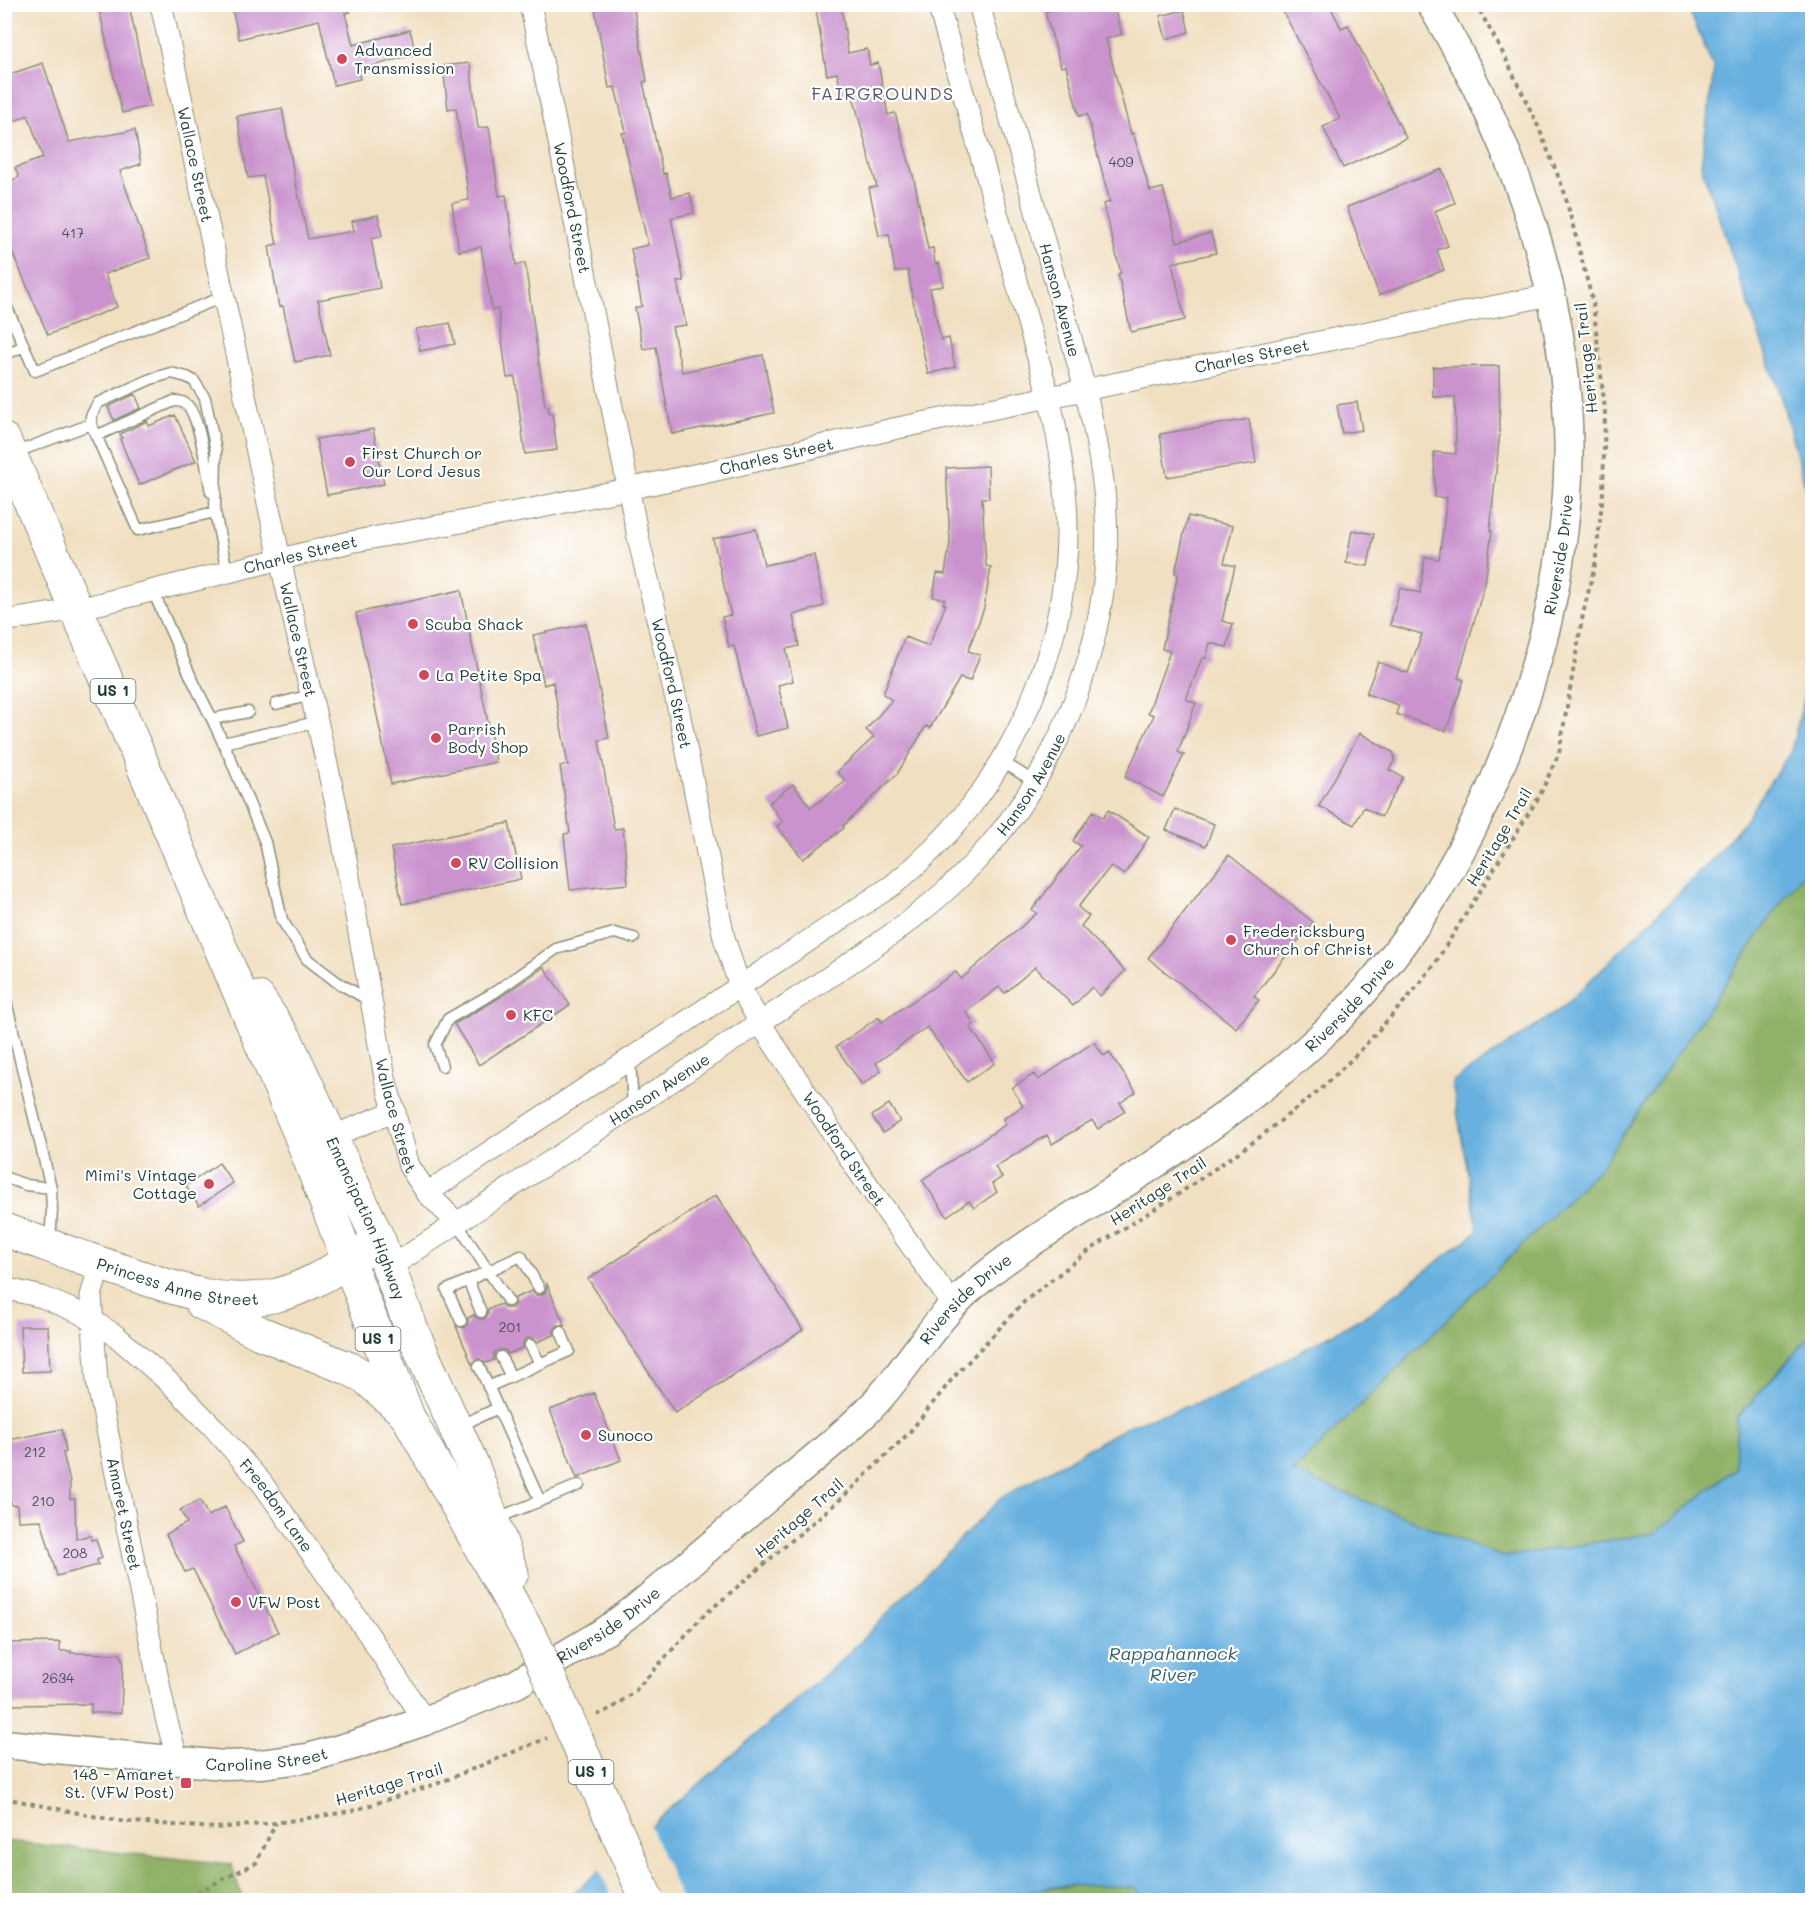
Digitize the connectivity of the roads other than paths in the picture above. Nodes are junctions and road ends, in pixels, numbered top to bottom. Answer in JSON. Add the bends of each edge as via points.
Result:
{"nodes":[{"id":1,"x":161,"y":4,"type":"edge"},
{"id":2,"x":530,"y":4,"type":"edge"},
{"id":3,"x":938,"y":4,"type":"edge"},
{"id":4,"x":979,"y":4,"type":"edge"},
{"id":5,"x":1431,"y":4,"type":"edge"},
{"id":6,"x":1550,"y":295,"type":"junction"},
{"id":7,"x":223,"y":297,"type":"junction"},
{"id":8,"x":4,"y":301,"type":"edge"},
{"id":9,"x":24,"y":346,"type":"junction"},
{"id":10,"x":4,"y":355,"type":"edge"},
{"id":11,"x":1085,"y":390,"type":"junction"},
{"id":12,"x":1049,"y":398,"type":"junction"},
{"id":13,"x":91,"y":424,"type":"junction"},
{"id":14,"x":96,"y":436,"type":"junction"},
{"id":15,"x":8,"y":447,"type":"edge"},
{"id":16,"x":628,"y":489,"type":"junction"},
{"id":17,"x":215,"y":512,"type":"junction"},
{"id":18,"x":280,"y":559,"type":"junction"},
{"id":19,"x":227,"y":572,"type":"junction"},
{"id":20,"x":152,"y":590,"type":"junction"},
{"id":21,"x":78,"y":609,"type":"junction"},
{"id":22,"x":4,"y":621,"type":"edge"},
{"id":23,"x":311,"y":695,"type":"junction"},
{"id":24,"x":276,"y":704,"type":"dead end"},
{"id":25,"x":248,"y":712,"type":"dead end"},
{"id":26,"x":212,"y":718,"type":"junction"},
{"id":27,"x":317,"y":722,"type":"junction"},
{"id":28,"x":223,"y":743,"type":"junction"},
{"id":29,"x":1001,"y":760,"type":"junction"},
{"id":30,"x":1035,"y":782,"type":"junction"},
{"id":31,"x":634,"y":938,"type":"dead end"},
{"id":32,"x":219,"y":943,"type":"junction"},
{"id":33,"x":740,"y":987,"type":"junction"},
{"id":34,"x":4,"y":993,"type":"edge"},
{"id":35,"x":372,"y":1003,"type":"junction"},
{"id":36,"x":7,"y":1017,"type":"edge"},
{"id":37,"x":760,"y":1023,"type":"junction"},
{"id":38,"x":630,"y":1059,"type":"junction"},
{"id":39,"x":442,"y":1066,"type":"dead end"},
{"id":40,"x":633,"y":1106,"type":"junction"},
{"id":41,"x":395,"y":1111,"type":"junction"},
{"id":42,"x":331,"y":1137,"type":"junction"},
{"id":43,"x":4,"y":1177,"type":"edge"},
{"id":44,"x":51,"y":1188,"type":"junction"},
{"id":45,"x":427,"y":1192,"type":"junction"},
{"id":46,"x":457,"y":1223,"type":"junction"},
{"id":47,"x":4,"y":1230,"type":"edge"},
{"id":48,"x":49,"y":1246,"type":"junction"},
{"id":49,"x":384,"y":1254,"type":"junction"},
{"id":50,"x":348,"y":1260,"type":"junction"},
{"id":51,"x":100,"y":1264,"type":"junction"},
{"id":52,"x":487,"y":1271,"type":"junction"},
{"id":53,"x":468,"y":1280,"type":"junction"},
{"id":54,"x":4,"y":1288,"type":"edge"},
{"id":55,"x":539,"y":1288,"type":"dead end"},
{"id":56,"x":180,"y":1290,"type":"junction"},
{"id":57,"x":508,"y":1301,"type":"dead end"},
{"id":58,"x":953,"y":1305,"type":"junction"},
{"id":59,"x":481,"y":1312,"type":"dead end"},
{"id":60,"x":93,"y":1320,"type":"junction"},
{"id":61,"x":461,"y":1321,"type":"dead end"},
{"id":62,"x":561,"y":1332,"type":"dead end"},
{"id":63,"x":530,"y":1345,"type":"dead end"},
{"id":64,"x":501,"y":1357,"type":"dead end"},
{"id":65,"x":540,"y":1363,"type":"junction"},
{"id":66,"x":479,"y":1366,"type":"dead end"},
{"id":67,"x":511,"y":1377,"type":"junction"},
{"id":68,"x":488,"y":1387,"type":"junction"},
{"id":69,"x":498,"y":1408,"type":"junction"},
{"id":70,"x":408,"y":1417,"type":"junction"},
{"id":71,"x":454,"y":1428,"type":"junction"},
{"id":72,"x":579,"y":1485,"type":"dead end"},
{"id":73,"x":540,"y":1501,"type":"junction"},
{"id":74,"x":494,"y":1520,"type":"junction"},
{"id":75,"x":534,"y":1643,"type":"junction"},
{"id":76,"x":516,"y":1684,"type":"joint"},
{"id":77,"x":425,"y":1721,"type":"junction"},
{"id":78,"x":4,"y":1744,"type":"edge"},
{"id":79,"x":177,"y":1761,"type":"junction"},
{"id":80,"x":647,"y":1900,"type":"edge"}],
"edges":[{"from":1,"to":7,"type":"street","name":"Wallace Street"},
{"from":2,"to":16,"type":"street","name":"Woodford Street"},
{"from":3,"to":12,"type":"street"},
{"from":4,"to":11,"type":"street","name":"Hanson Avenue"},
{"from":5,"to":6,"type":"street","name":"Riverside Drive","via":[[1470,71],[1501,136],[1531,218]]},
{"from":6,"to":11,"type":"street","name":"Charles Street"},
{"from":6,"to":58,"type":"street","name":"Riverside Drive","via":[[1568,414],[1563,538],[1533,677],[1486,803],[1452,869],[1368,985],[1323,1035],[1272,1081],[1156,1164],[1011,1256]]},
{"from":7,"to":9,"type":"lane","via":[[35,370]]},
{"from":7,"to":18,"type":"street","name":"Wallace Street"},
{"from":8,"to":9,"type":"lane"},
{"from":9,"to":10,"type":"lane"},
{"from":11,"to":12,"type":"street","name":"Charles Street"},
{"from":11,"to":30,"type":"street","name":"Hanson Avenue","via":[[1105,502],[1100,600],[1084,673],[1063,728]]},
{"from":12,"to":16,"type":"street","name":"Charles Street"},
{"from":12,"to":29,"type":"street","via":[[1058,439],[1067,527],[1063,594],[1039,680]]},
{"from":13,"to":14,"type":"lane"},
{"from":13,"to":15,"type":"lane"},
{"from":13,"to":17,"type":"lane","via":[[98,403],[141,383],[171,373],[194,381],[205,398],[216,451]]},
{"from":14,"to":17,"type":"lane","via":[[138,530]]},
{"from":14,"to":17,"type":"lane","via":[[174,401],[184,403],[196,421]]},
{"from":15,"to":21,"type":"main road","name":"Emancipation Highway","number":"US 1"},
{"from":16,"to":18,"type":"street","name":"Charles Street"},
{"from":16,"to":33,"type":"street","name":"Woodford Street","via":[[679,711],[724,938]]},
{"from":17,"to":19,"type":"lane"},
{"from":18,"to":19,"type":"street","name":"Charles Street"},
{"from":18,"to":23,"type":"street","name":"Wallace Street"},
{"from":19,"to":20,"type":"street","name":"Charles Street"},
{"from":20,"to":21,"type":"street","name":"Charles Street"},
{"from":20,"to":26,"type":"lane"},
{"from":21,"to":22,"type":"street","name":"Charles Street"},
{"from":21,"to":32,"type":"main road","name":"Emancipation Highway","number":"US 1"},
{"from":23,"to":24,"type":"lane"},
{"from":23,"to":27,"type":"street","name":"Wallace Street"},
{"from":25,"to":26,"type":"lane"},
{"from":26,"to":28,"type":"lane"},
{"from":27,"to":28,"type":"lane"},
{"from":27,"to":35,"type":"street","name":"Wallace Street"},
{"from":28,"to":35,"type":"lane","via":[[265,842],[282,920],[308,959]]},
{"from":29,"to":30,"type":"lane"},
{"from":29,"to":33,"type":"street","via":[[968,811],[915,867],[868,903]]},
{"from":30,"to":37,"type":"street","name":"Hanson Avenue","via":[[993,842],[930,905]]},
{"from":31,"to":39,"type":"lane","via":[[614,933],[556,949],[448,1019],[435,1045]]},
{"from":32,"to":42,"type":"main road","name":"Emancipation Highway","number":"US 1","via":[[285,1040]]},
{"from":32,"to":50,"type":"main road","name":"Emancipation Highway","number":"US 1","via":[[300,1134]]},
{"from":33,"to":37,"type":"street","name":"Woodford Street"},
{"from":33,"to":38,"type":"street"},
{"from":34,"to":36,"type":"lane"},
{"from":35,"to":41,"type":"street","name":"Wallace Street"},
{"from":36,"to":44,"type":"lane"},
{"from":37,"to":40,"type":"street","name":"Hanson Avenue"},
{"from":37,"to":58,"type":"street","name":"Woodford Street"},
{"from":38,"to":40,"type":"lane"},
{"from":38,"to":45,"type":"street"},
{"from":40,"to":46,"type":"street","name":"Hanson Avenue"},
{"from":41,"to":42,"type":"street"},
{"from":41,"to":45,"type":"street","name":"Wallace Street","via":[[409,1166]]},
{"from":42,"to":49,"type":"main road","name":"Emancipation Highway","number":"US 1"},
{"from":43,"to":44,"type":"lane"},
{"from":44,"to":48,"type":"lane"},
{"from":45,"to":46,"type":"street","name":"Wallace Street"},
{"from":46,"to":49,"type":"street","name":"Hanson Avenue"},
{"from":46,"to":52,"type":"lane"},
{"from":47,"to":48,"type":"main road","name":"Princess Anne Street"},
{"from":48,"to":51,"type":"main road","name":"Princess Anne Street"},
{"from":49,"to":50,"type":"main road","name":"Hanson Avenue"},
{"from":49,"to":71,"type":"main road","name":"Emancipation Highway","number":"US 1"},
{"from":50,"to":56,"type":"main road","name":"Princess Anne Street","via":[[298,1288],[274,1296],[216,1299]]},
{"from":50,"to":70,"type":"main road","name":"Emancipation Highway","number":"US 1"},
{"from":51,"to":56,"type":"main road","name":"Princess Anne Street"},
{"from":51,"to":60,"type":"street","name":"Amaret Street","via":[[91,1296]]},
{"from":52,"to":53,"type":"lane"},
{"from":52,"to":55,"type":"lane","via":[[521,1256]]},
{"from":52,"to":57,"type":"lane"},
{"from":53,"to":59,"type":"lane"},
{"from":53,"to":61,"type":"lane","via":[[447,1290]]},
{"from":54,"to":60,"type":"street","name":"Freedom Lane","via":[[42,1297]]},
{"from":56,"to":70,"type":"main road","via":[[260,1333],[350,1369],[366,1378]]},
{"from":58,"to":76,"type":"street","name":"Riverside Drive","via":[[870,1408],[830,1444],[635,1609]]},
{"from":60,"to":77,"type":"street","name":"Freedom Lane","via":[[171,1384],[262,1484]]},
{"from":60,"to":79,"type":"street","name":"Amaret Street","via":[[97,1382]]},
{"from":62,"to":65,"type":"lane","via":[[569,1351]]},
{"from":63,"to":65,"type":"lane"},
{"from":64,"to":67,"type":"lane"},
{"from":65,"to":67,"type":"lane"},
{"from":66,"to":68,"type":"lane"},
{"from":67,"to":68,"type":"lane"},
{"from":68,"to":69,"type":"lane"},
{"from":69,"to":71,"type":"lane"},
{"from":69,"to":73,"type":"lane"},
{"from":70,"to":75,"type":"main road","name":"Emancipation Highway","number":"US 1"},
{"from":71,"to":74,"type":"main road","name":"Emancipation Highway","number":"US 1"},
{"from":72,"to":73,"type":"lane"},
{"from":73,"to":74,"type":"lane"},
{"from":74,"to":75,"type":"main road","name":"Emancipation Highway","number":"US 1"},
{"from":75,"to":80,"type":"main road","name":"Emancipation Highway","number":"US 1","bridge":true},
{"from":76,"to":77,"type":"street","name":"Caroline Street"},
{"from":77,"to":79,"type":"street","name":"Caroline Street","via":[[308,1758],[252,1765]]},
{"from":78,"to":79,"type":"street","name":"Caroline Street"}]}
